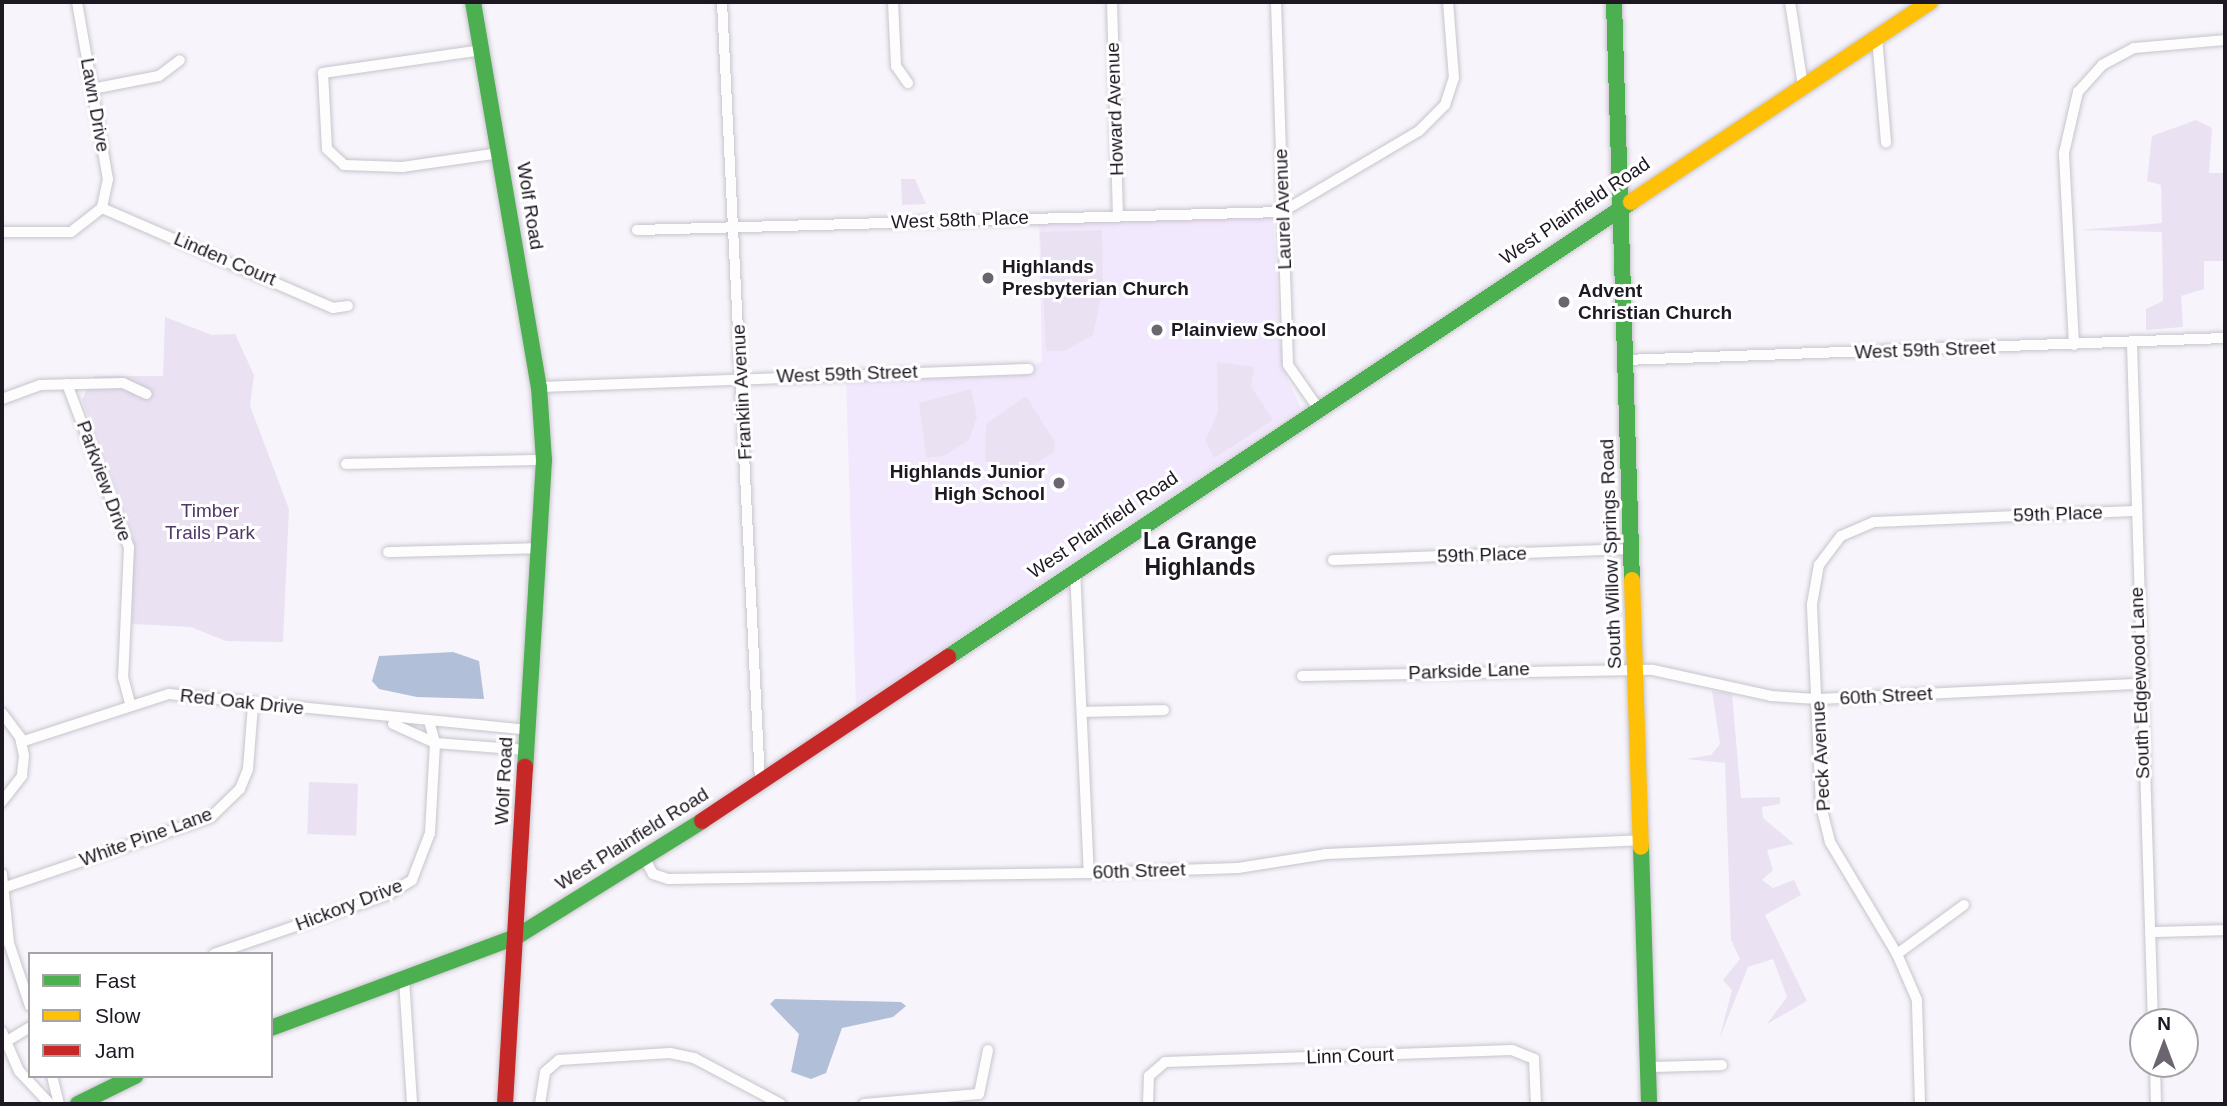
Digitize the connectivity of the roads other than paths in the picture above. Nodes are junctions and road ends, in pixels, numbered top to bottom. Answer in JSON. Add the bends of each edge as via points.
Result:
{"nodes":[{"id":1,"x":77,"y":2,"type":"edge"},
{"id":2,"x":473,"y":2,"type":"edge"},
{"id":3,"x":722,"y":2,"type":"edge"},
{"id":4,"x":893,"y":2,"type":"edge"},
{"id":5,"x":1112,"y":2,"type":"edge"},
{"id":6,"x":1276,"y":2,"type":"edge"},
{"id":7,"x":1448,"y":2,"type":"edge"},
{"id":8,"x":1614,"y":2,"type":"edge"},
{"id":9,"x":1790,"y":2,"type":"edge"},
{"id":10,"x":1930,"y":2,"type":"edge"},
{"id":11,"x":1877,"y":37,"type":"junction"},
{"id":12,"x":2225,"y":40,"type":"edge"},
{"id":13,"x":482,"y":50,"type":"junction"},
{"id":14,"x":180,"y":60,"type":"dead end"},
{"id":15,"x":908,"y":83,"type":"dead end"},
{"id":16,"x":1804,"y":86,"type":"junction"},
{"id":17,"x":92,"y":89,"type":"junction"},
{"id":18,"x":1886,"y":143,"type":"dead end"},
{"id":19,"x":500,"y":153,"type":"junction"},
{"id":20,"x":1620,"y":206,"type":"junction"},
{"id":21,"x":102,"y":208,"type":"junction"},
{"id":22,"x":1282,"y":212,"type":"junction"},
{"id":23,"x":1118,"y":216,"type":"junction"},
{"id":24,"x":731,"y":227,"type":"junction"},
{"id":25,"x":637,"y":230,"type":"dead end"},
{"id":26,"x":2,"y":232,"type":"edge"},
{"id":27,"x":348,"y":306,"type":"dead end"},
{"id":28,"x":2225,"y":338,"type":"edge"},
{"id":29,"x":2132,"y":344,"type":"junction"},
{"id":30,"x":2074,"y":345,"type":"junction"},
{"id":31,"x":1625,"y":360,"type":"junction"},
{"id":32,"x":1029,"y":369,"type":"dead end"},
{"id":33,"x":743,"y":376,"type":"junction"},
{"id":34,"x":67,"y":384,"type":"junction"},
{"id":35,"x":539,"y":387,"type":"junction"},
{"id":36,"x":147,"y":394,"type":"dead end"},
{"id":37,"x":2,"y":399,"type":"edge"},
{"id":38,"x":1318,"y":408,"type":"junction"},
{"id":39,"x":544,"y":460,"type":"junction"},
{"id":40,"x":346,"y":464,"type":"dead end"},
{"id":41,"x":2135,"y":511,"type":"junction"},
{"id":42,"x":1856,"y":527,"type":"joint"},
{"id":43,"x":539,"y":548,"type":"junction"},
{"id":44,"x":1632,"y":550,"type":"junction"},
{"id":45,"x":388,"y":552,"type":"dead end"},
{"id":46,"x":1333,"y":561,"type":"dead end"},
{"id":47,"x":1075,"y":569,"type":"junction"},
{"id":48,"x":1635,"y":670,"type":"junction"},
{"id":49,"x":1302,"y":676,"type":"dead end"},
{"id":50,"x":2140,"y":684,"type":"junction"},
{"id":51,"x":1818,"y":699,"type":"junction"},
{"id":52,"x":131,"y":706,"type":"junction"},
{"id":53,"x":253,"y":706,"type":"junction"},
{"id":54,"x":1164,"y":710,"type":"dead end"},
{"id":55,"x":1083,"y":712,"type":"junction"},
{"id":56,"x":2,"y":713,"type":"edge"},
{"id":57,"x":384,"y":720,"type":"junction"},
{"id":58,"x":430,"y":724,"type":"junction"},
{"id":59,"x":528,"y":730,"type":"junction"},
{"id":60,"x":21,"y":742,"type":"junction"},
{"id":61,"x":435,"y":743,"type":"junction"},
{"id":62,"x":527,"y":750,"type":"junction"},
{"id":63,"x":760,"y":782,"type":"junction"},
{"id":64,"x":2,"y":802,"type":"edge"},
{"id":65,"x":1641,"y":840,"type":"junction"},
{"id":66,"x":645,"y":859,"type":"junction"},
{"id":67,"x":1089,"y":873,"type":"junction"},
{"id":68,"x":2,"y":874,"type":"edge"},
{"id":69,"x":3,"y":888,"type":"edge"},
{"id":70,"x":1964,"y":905,"type":"dead end"},
{"id":71,"x":2225,"y":930,"type":"edge"},
{"id":72,"x":2150,"y":932,"type":"junction"},
{"id":73,"x":516,"y":937,"type":"junction"},
{"id":74,"x":220,"y":952,"type":"edge"},
{"id":75,"x":1897,"y":954,"type":"junction"},
{"id":76,"x":404,"y":979,"type":"junction"},
{"id":77,"x":28,"y":1000,"type":"edge"},
{"id":78,"x":2153,"y":1008,"type":"edge"},
{"id":79,"x":273,"y":1027,"type":"edge"},
{"id":80,"x":28,"y":1028,"type":"edge"},
{"id":81,"x":3,"y":1039,"type":"edge"},
{"id":82,"x":988,"y":1050,"type":"dead end"},
{"id":83,"x":1722,"y":1065,"type":"dead end"},
{"id":84,"x":1648,"y":1067,"type":"junction"},
{"id":85,"x":52,"y":1078,"type":"edge"},
{"id":86,"x":131,"y":1078,"type":"edge"},
{"id":87,"x":2155,"y":1078,"type":"edge"},
{"id":88,"x":979,"y":1094,"type":"junction"},
{"id":89,"x":50,"y":1104,"type":"edge"},
{"id":90,"x":59,"y":1104,"type":"edge"},
{"id":91,"x":78,"y":1104,"type":"edge"},
{"id":92,"x":412,"y":1104,"type":"edge"},
{"id":93,"x":505,"y":1104,"type":"edge"},
{"id":94,"x":540,"y":1104,"type":"edge"},
{"id":95,"x":781,"y":1104,"type":"edge"},
{"id":96,"x":864,"y":1104,"type":"edge"},
{"id":97,"x":986,"y":1104,"type":"edge"},
{"id":98,"x":1148,"y":1104,"type":"edge"},
{"id":99,"x":1536,"y":1104,"type":"edge"},
{"id":100,"x":1649,"y":1104,"type":"edge"},
{"id":101,"x":1920,"y":1104,"type":"edge"},
{"id":102,"x":2156,"y":1104,"type":"edge"}],
"edges":[{"from":1,"to":17,"type":"street","name":"Lawn Drive"},
{"from":2,"to":13,"type":"main road","name":"Wolf Road"},
{"from":3,"to":24,"type":"street","name":"Franklin Avenue"},
{"from":4,"to":15,"type":"street","via":[[896,66]]},
{"from":5,"to":23,"type":"street","name":"Howard Avenue"},
{"from":6,"to":22,"type":"street","name":"Laurel Avenue"},
{"from":7,"to":22,"type":"street","via":[[1454,78],[1445,105],[1419,131]]},
{"from":8,"to":20,"type":"main road","name":"South Willow Springs Road"},
{"from":9,"to":16,"type":"street"},
{"from":10,"to":11,"type":"main road","name":"West Plainfield Road"},
{"from":11,"to":16,"type":"main road","name":"West Plainfield Road"},
{"from":11,"to":18,"type":"street"},
{"from":12,"to":30,"type":"street","via":[[2148,43],[2088,79],[2071,108],[2064,153]]},
{"from":13,"to":19,"type":"main road","name":"Wolf Road"},
{"from":13,"to":19,"type":"street","via":[[323,73],[327,149],[344,165],[402,167]]},
{"from":14,"to":17,"type":"street","via":[[159,76]]},
{"from":16,"to":20,"type":"main road","name":"West Plainfield Road"},
{"from":17,"to":21,"type":"street","name":"Lawn Drive","via":[[108,178]]},
{"from":19,"to":35,"type":"main road","name":"Wolf Road"},
{"from":20,"to":31,"type":"main road","name":"South Willow Springs Road"},
{"from":20,"to":38,"type":"main road","name":"West Plainfield Road"},
{"from":21,"to":26,"type":"street","via":[[71,232]]},
{"from":21,"to":27,"type":"street","name":"Linden Court","via":[[333,308]]},
{"from":22,"to":23,"type":"street","name":"West 58th Place"},
{"from":22,"to":38,"type":"street","name":"Laurel Avenue","via":[[1288,365]]},
{"from":23,"to":24,"type":"street","name":"West 58th Place"},
{"from":24,"to":25,"type":"street","name":"West 58th Place"},
{"from":24,"to":33,"type":"street","name":"Franklin Avenue"},
{"from":28,"to":29,"type":"street","name":"West 59th Street"},
{"from":29,"to":30,"type":"street","name":"West 59th Street"},
{"from":29,"to":41,"type":"street","name":"South Edgewood Lane"},
{"from":30,"to":31,"type":"street","name":"West 59th Street"},
{"from":31,"to":44,"type":"main road","name":"South Willow Springs Road"},
{"from":32,"to":33,"type":"street","name":"West 59th Street"},
{"from":33,"to":35,"type":"street","name":"West 59th Street"},
{"from":33,"to":63,"type":"street","name":"Franklin Avenue"},
{"from":34,"to":36,"type":"street","via":[[123,383]]},
{"from":34,"to":37,"type":"street","via":[[40,385]]},
{"from":34,"to":52,"type":"street","name":"Parkview Drive","via":[[129,547],[123,677]]},
{"from":35,"to":39,"type":"main road","name":"Wolf Road"},
{"from":38,"to":47,"type":"main road","name":"West Plainfield Road"},
{"from":39,"to":40,"type":"street"},
{"from":39,"to":43,"type":"main road","name":"Wolf Road"},
{"from":41,"to":42,"type":"street","name":"59th Place"},
{"from":41,"to":50,"type":"street","name":"South Edgewood Lane"},
{"from":42,"to":51,"type":"street","name":"Peck Avenue","via":[[1829,548],[1815,575]]},
{"from":43,"to":45,"type":"street"},
{"from":43,"to":59,"type":"main road","name":"Wolf Road"},
{"from":44,"to":46,"type":"street","name":"59th Place"},
{"from":44,"to":48,"type":"main road","name":"South Willow Springs Road"},
{"from":47,"to":55,"type":"street"},
{"from":47,"to":63,"type":"main road","name":"West Plainfield Road"},
{"from":48,"to":49,"type":"street","name":"Parkside Lane"},
{"from":48,"to":51,"type":"street","name":"60th Street"},
{"from":48,"to":65,"type":"main road","name":"South Willow Springs Road"},
{"from":50,"to":51,"type":"street","name":"60th Street"},
{"from":50,"to":72,"type":"street","name":"South Edgewood Lane"},
{"from":51,"to":75,"type":"street","name":"Peck Avenue","via":[[1821,805],[1829,842]]},
{"from":52,"to":53,"type":"street","name":"Red Oak Drive","via":[[169,694]]},
{"from":52,"to":60,"type":"street","name":"Red Oak Drive"},
{"from":53,"to":57,"type":"street","name":"Red Oak Drive","via":[[349,711]]},
{"from":53,"to":69,"type":"street","name":"White Pine Lane","via":[[248,769],[240,789],[211,817]]},
{"from":54,"to":55,"type":"street"},
{"from":55,"to":67,"type":"street"},
{"from":56,"to":60,"type":"street"},
{"from":57,"to":58,"type":"street","name":"Red Oak Drive"},
{"from":57,"to":61,"type":"street","name":"Red Oak Drive"},
{"from":58,"to":59,"type":"street","name":"Red Oak Drive"},
{"from":58,"to":61,"type":"street","name":"Hickory Drive"},
{"from":59,"to":62,"type":"main road","name":"Wolf Road"},
{"from":60,"to":64,"type":"street","via":[[22,776]]},
{"from":61,"to":62,"type":"street","name":"Red Oak Drive"},
{"from":61,"to":74,"type":"street","name":"Hickory Drive","via":[[429,842],[412,880],[388,894]]},
{"from":62,"to":73,"type":"main road","name":"Wolf Road"},
{"from":63,"to":66,"type":"main road","name":"West Plainfield Road"},
{"from":65,"to":67,"type":"street","name":"60th Street","via":[[1326,854],[1238,868]]},
{"from":65,"to":84,"type":"main road","name":"South Willow Springs Road"},
{"from":66,"to":67,"type":"street","name":"60th Street","via":[[653,874],[668,879]]},
{"from":66,"to":73,"type":"main road","name":"West Plainfield Road"},
{"from":68,"to":69,"type":"street"},
{"from":69,"to":77,"type":"street","via":[[9,943]]},
{"from":70,"to":75,"type":"street"},
{"from":71,"to":72,"type":"street"},
{"from":72,"to":78,"type":"street","name":"South Edgewood Lane"},
{"from":73,"to":76,"type":"main road","name":"West Plainfield Road"},
{"from":73,"to":93,"type":"main road","name":"Wolf Road"},
{"from":75,"to":101,"type":"street","name":"Peck Avenue","via":[[1917,1000]]},
{"from":76,"to":79,"type":"main road","name":"West Plainfield Road"},
{"from":76,"to":92,"type":"street"},
{"from":80,"to":81,"type":"street"},
{"from":81,"to":89,"type":"street","via":[[19,1070]]},
{"from":82,"to":88,"type":"street"},
{"from":83,"to":84,"type":"street"},
{"from":84,"to":100,"type":"main road","name":"South Willow Springs Road"},
{"from":85,"to":90,"type":"street"},
{"from":86,"to":91,"type":"main road"},
{"from":87,"to":102,"type":"street"},
{"from":88,"to":96,"type":"street"},
{"from":88,"to":97,"type":"street"},
{"from":94,"to":95,"type":"street","via":[[543,1077],[554,1062],[670,1053],[694,1058]]},
{"from":98,"to":99,"type":"street","name":"Linn Court","via":[[1149,1076],[1165,1062],[1511,1050],[1534,1059]]}]}
